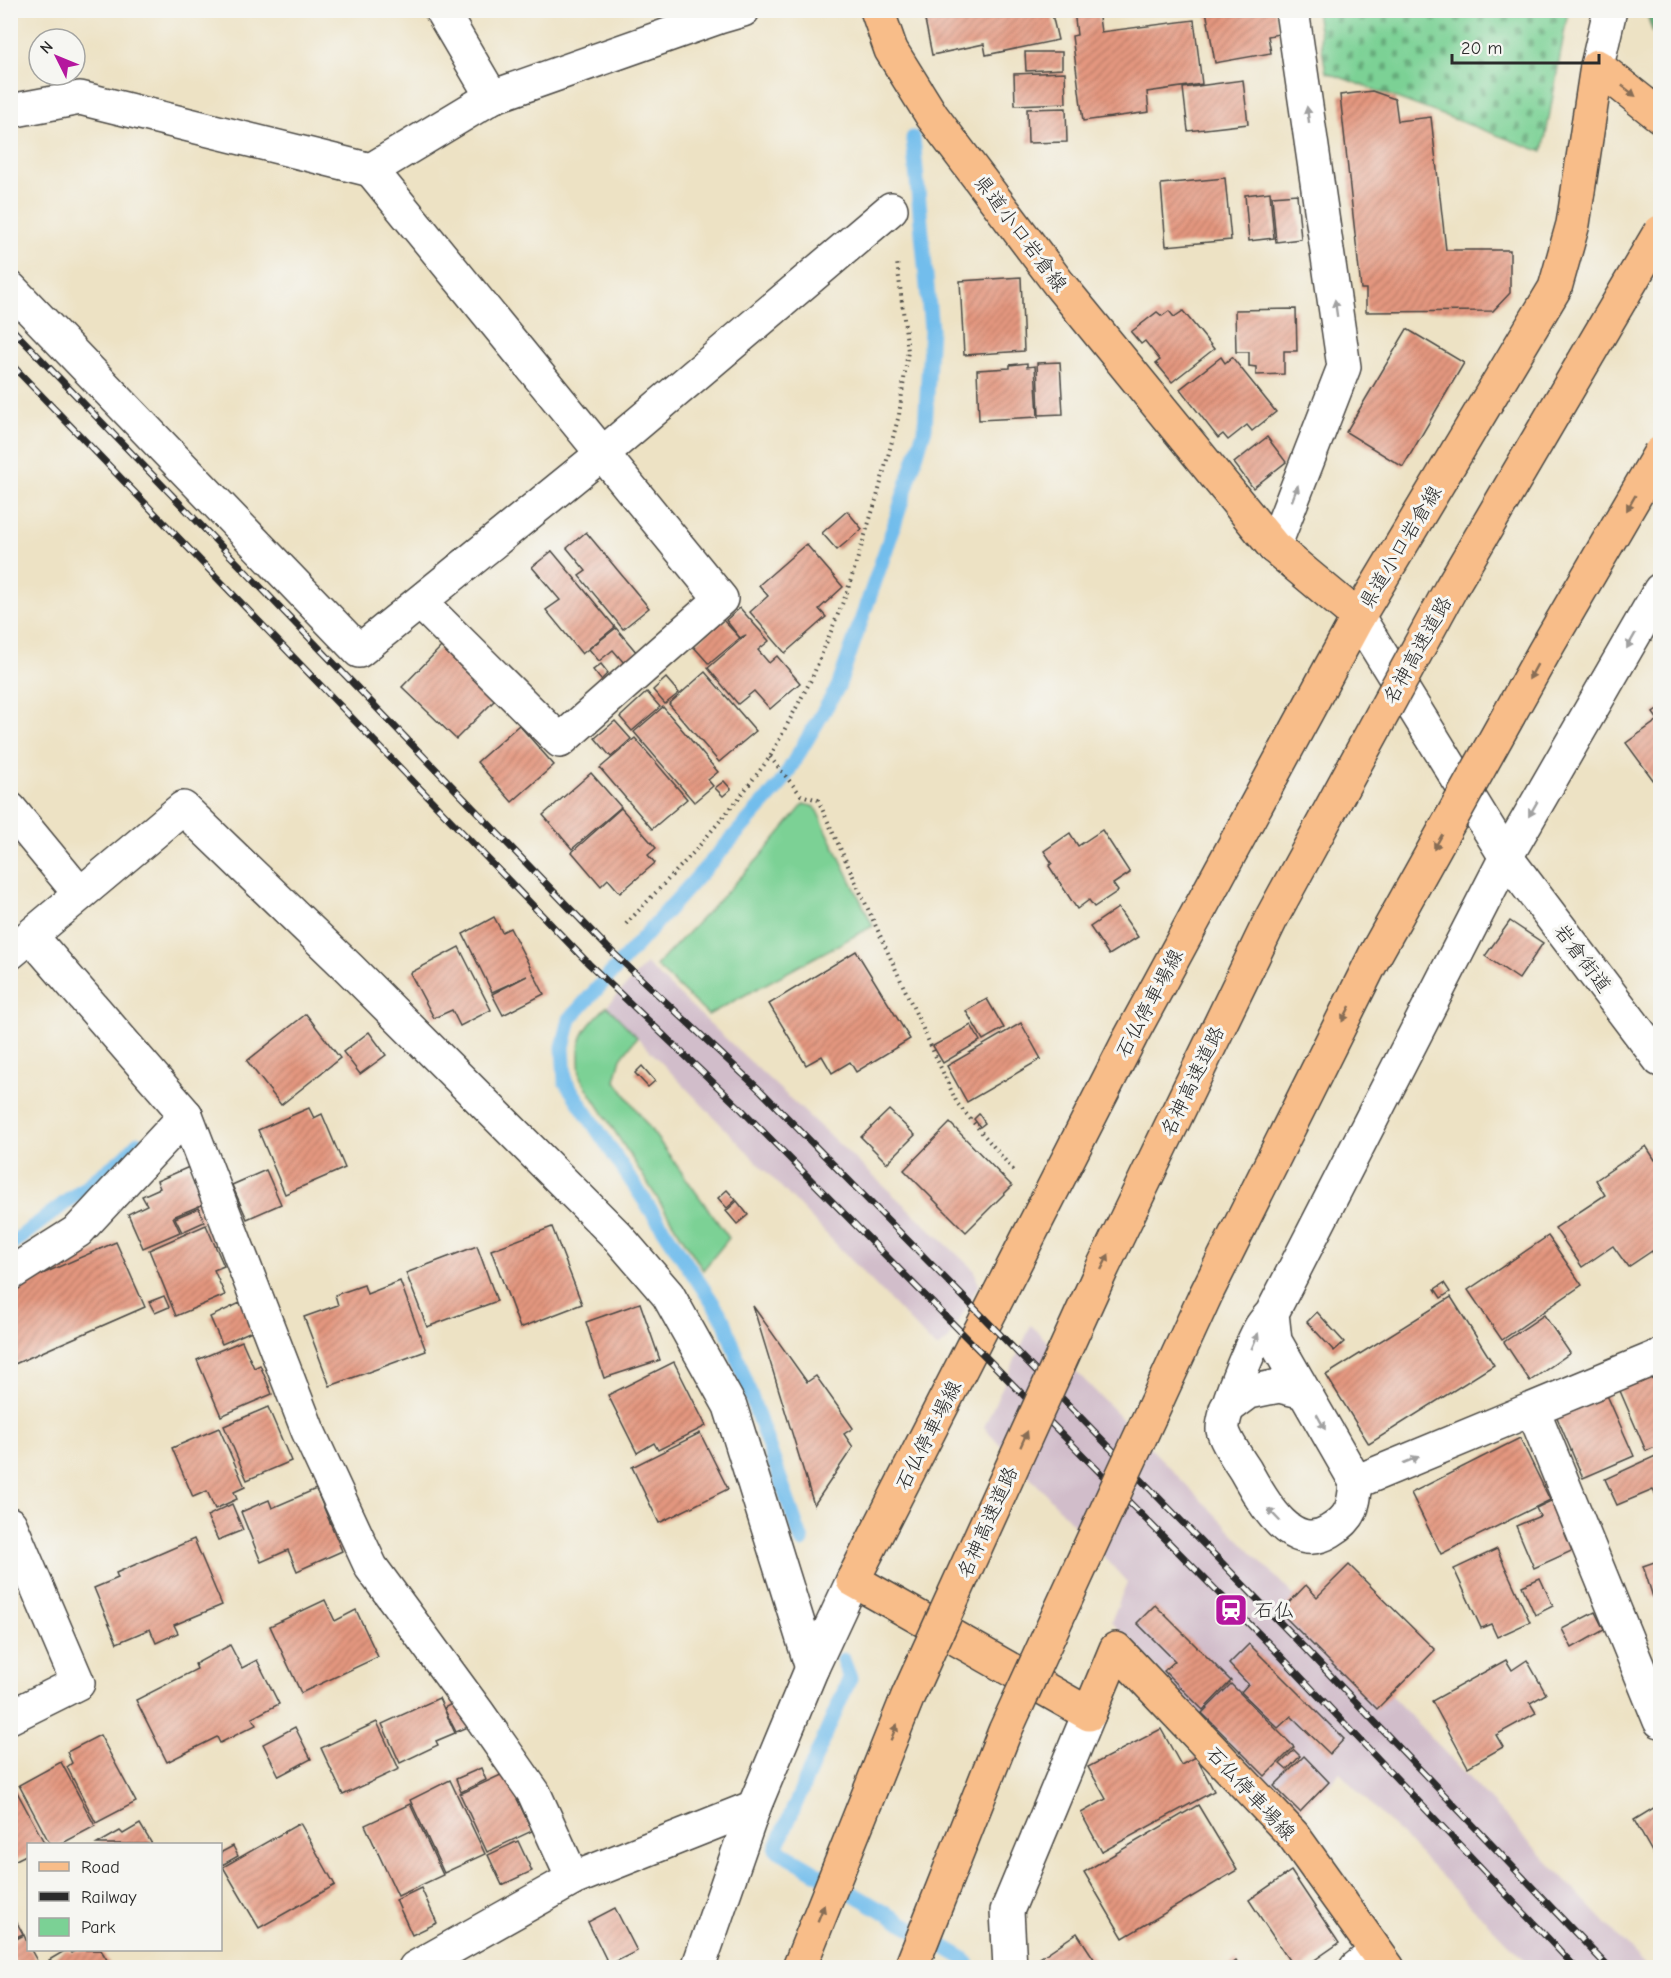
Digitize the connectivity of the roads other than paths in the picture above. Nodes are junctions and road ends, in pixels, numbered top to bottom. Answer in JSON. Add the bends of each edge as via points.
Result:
{"nodes":[{"id":1,"x":441,"y":10,"type":"edge"},
{"id":2,"x":743,"y":10,"type":"edge"},
{"id":3,"x":877,"y":10,"type":"edge"},
{"id":4,"x":1292,"y":10,"type":"edge"},
{"id":5,"x":1610,"y":10,"type":"edge"},
{"id":6,"x":1597,"y":66,"type":"junction"},
{"id":7,"x":492,"y":97,"type":"junction"},
{"id":8,"x":10,"y":111,"type":"edge"},
{"id":9,"x":1660,"y":116,"type":"edge"},
{"id":10,"x":371,"y":170,"type":"junction"},
{"id":11,"x":891,"y":209,"type":"road end"},
{"id":12,"x":1660,"y":232,"type":"edge"},
{"id":13,"x":10,"y":288,"type":"edge"},
{"id":14,"x":1660,"y":453,"type":"edge"},
{"id":15,"x":602,"y":454,"type":"junction"},
{"id":16,"x":1274,"y":547,"type":"junction"},
{"id":17,"x":1660,"y":590,"type":"edge"},
{"id":18,"x":420,"y":602,"type":"junction"},
{"id":19,"x":1358,"y":617,"type":"junction"},
{"id":20,"x":10,"y":809,"type":"edge"},
{"id":21,"x":1506,"y":857,"type":"junction"},
{"id":22,"x":80,"y":894,"type":"junction"},
{"id":23,"x":21,"y":945,"type":"edge"},
{"id":24,"x":1660,"y":1060,"type":"edge"},
{"id":25,"x":186,"y":1115,"type":"junction"},
{"id":26,"x":10,"y":1274,"type":"edge"},
{"id":27,"x":1272,"y":1313,"type":"junction"},
{"id":28,"x":1660,"y":1356,"type":"edge"},
{"id":29,"x":1304,"y":1392,"type":"junction"},
{"id":30,"x":1226,"y":1409,"type":"junction"},
{"id":31,"x":1533,"y":1410,"type":"junction"},
{"id":32,"x":1356,"y":1482,"type":"junction"},
{"id":33,"x":10,"y":1524,"type":"edge"},
{"id":34,"x":853,"y":1580,"type":"junction"},
{"id":35,"x":812,"y":1668,"type":"junction"},
{"id":36,"x":1089,"y":1714,"type":"junction"},
{"id":37,"x":10,"y":1717,"type":"edge"},
{"id":38,"x":1660,"y":1721,"type":"edge"},
{"id":39,"x":754,"y":1807,"type":"junction"},
{"id":40,"x":573,"y":1879,"type":"junction"},
{"id":41,"x":1374,"y":1962,"type":"edge"},
{"id":42,"x":415,"y":1968,"type":"edge"},
{"id":43,"x":699,"y":1968,"type":"edge"},
{"id":44,"x":799,"y":1968,"type":"edge"},
{"id":45,"x":910,"y":1968,"type":"edge"},
{"id":46,"x":1010,"y":1968,"type":"edge"}],
"edges":[{"from":1,"to":7,"type":"street"},
{"from":2,"to":7,"type":"street"},
{"from":3,"to":16,"type":"main road","name":"県道小口岩倉線","via":[[891,50],[932,116],[1059,284]]},
{"from":16,"to":4,"type":"street","one_way":true,"via":[[1344,367]]},
{"from":5,"to":6,"type":"street"},
{"from":6,"to":9,"type":"main road","one_way":true},
{"from":6,"to":19,"type":"main road","name":"県道小口岩倉線","via":[[1573,224],[1556,288]]},
{"from":7,"to":10,"type":"street"},
{"from":8,"to":10,"type":"street","via":[[80,98]]},
{"from":10,"to":15,"type":"street"},
{"from":11,"to":15,"type":"street"},
{"from":44,"to":12,"type":"main road","name":"名神高速道路","one_way":true,"bridge":true,"via":[[923,1663],[1101,1271],[1272,917],[1451,588]]},
{"from":13,"to":18,"type":"street","via":[[359,651]]},
{"from":14,"to":45,"type":"main road","one_way":true,"bridge":true,"via":[[1375,955],[1206,1294],[1005,1731]]},
{"from":15,"to":18,"type":"street"},
{"from":15,"to":18,"type":"street","via":[[721,599],[560,741]]},
{"from":16,"to":19,"type":"main road","name":"県道小口岩倉線"},
{"from":17,"to":21,"type":"street","one_way":true},
{"from":19,"to":21,"type":"street","name":"岩倉街道"},
{"from":19,"to":34,"type":"main road","name":"石仏停車場線","via":[[1131,1036]]},
{"from":20,"to":22,"type":"street"},
{"from":21,"to":24,"type":"street","name":"岩倉街道"},
{"from":21,"to":27,"type":"street"},
{"from":22,"to":23,"type":"street"},
{"from":22,"to":35,"type":"street","via":[[183,808],[618,1237],[668,1296],[730,1406]]},
{"from":23,"to":25,"type":"street"},
{"from":25,"to":26,"type":"street","via":[[78,1231]]},
{"from":25,"to":40,"type":"street","via":[[308,1431],[371,1567],[534,1793]]},
{"from":27,"to":29,"type":"street","via":[[1275,1341]]},
{"from":30,"to":27,"type":"street","one_way":true,"via":[[1261,1327]]},
{"from":28,"to":31,"type":"street"},
{"from":29,"to":30,"type":"street","via":[[1279,1386],[1249,1392]]},
{"from":29,"to":32,"type":"street","one_way":true},
{"from":32,"to":30,"type":"street","one_way":true,"via":[[1354,1508],[1341,1524],[1311,1538],[1293,1532],[1269,1511],[1236,1456],[1222,1429]]},
{"from":32,"to":31,"type":"street","one_way":true},
{"from":31,"to":38,"type":"street"},
{"from":33,"to":37,"type":"street","via":[[78,1683]]},
{"from":34,"to":35,"type":"street"},
{"from":34,"to":36,"type":"main road"},
{"from":35,"to":39,"type":"street"},
{"from":36,"to":41,"type":"main road","name":"石仏停車場線","via":[[1116,1649],[1293,1835]]},
{"from":36,"to":46,"type":"street","via":[[1006,1911]]},
{"from":39,"to":40,"type":"street"},
{"from":39,"to":43,"type":"street"},
{"from":40,"to":42,"type":"street"}]}
